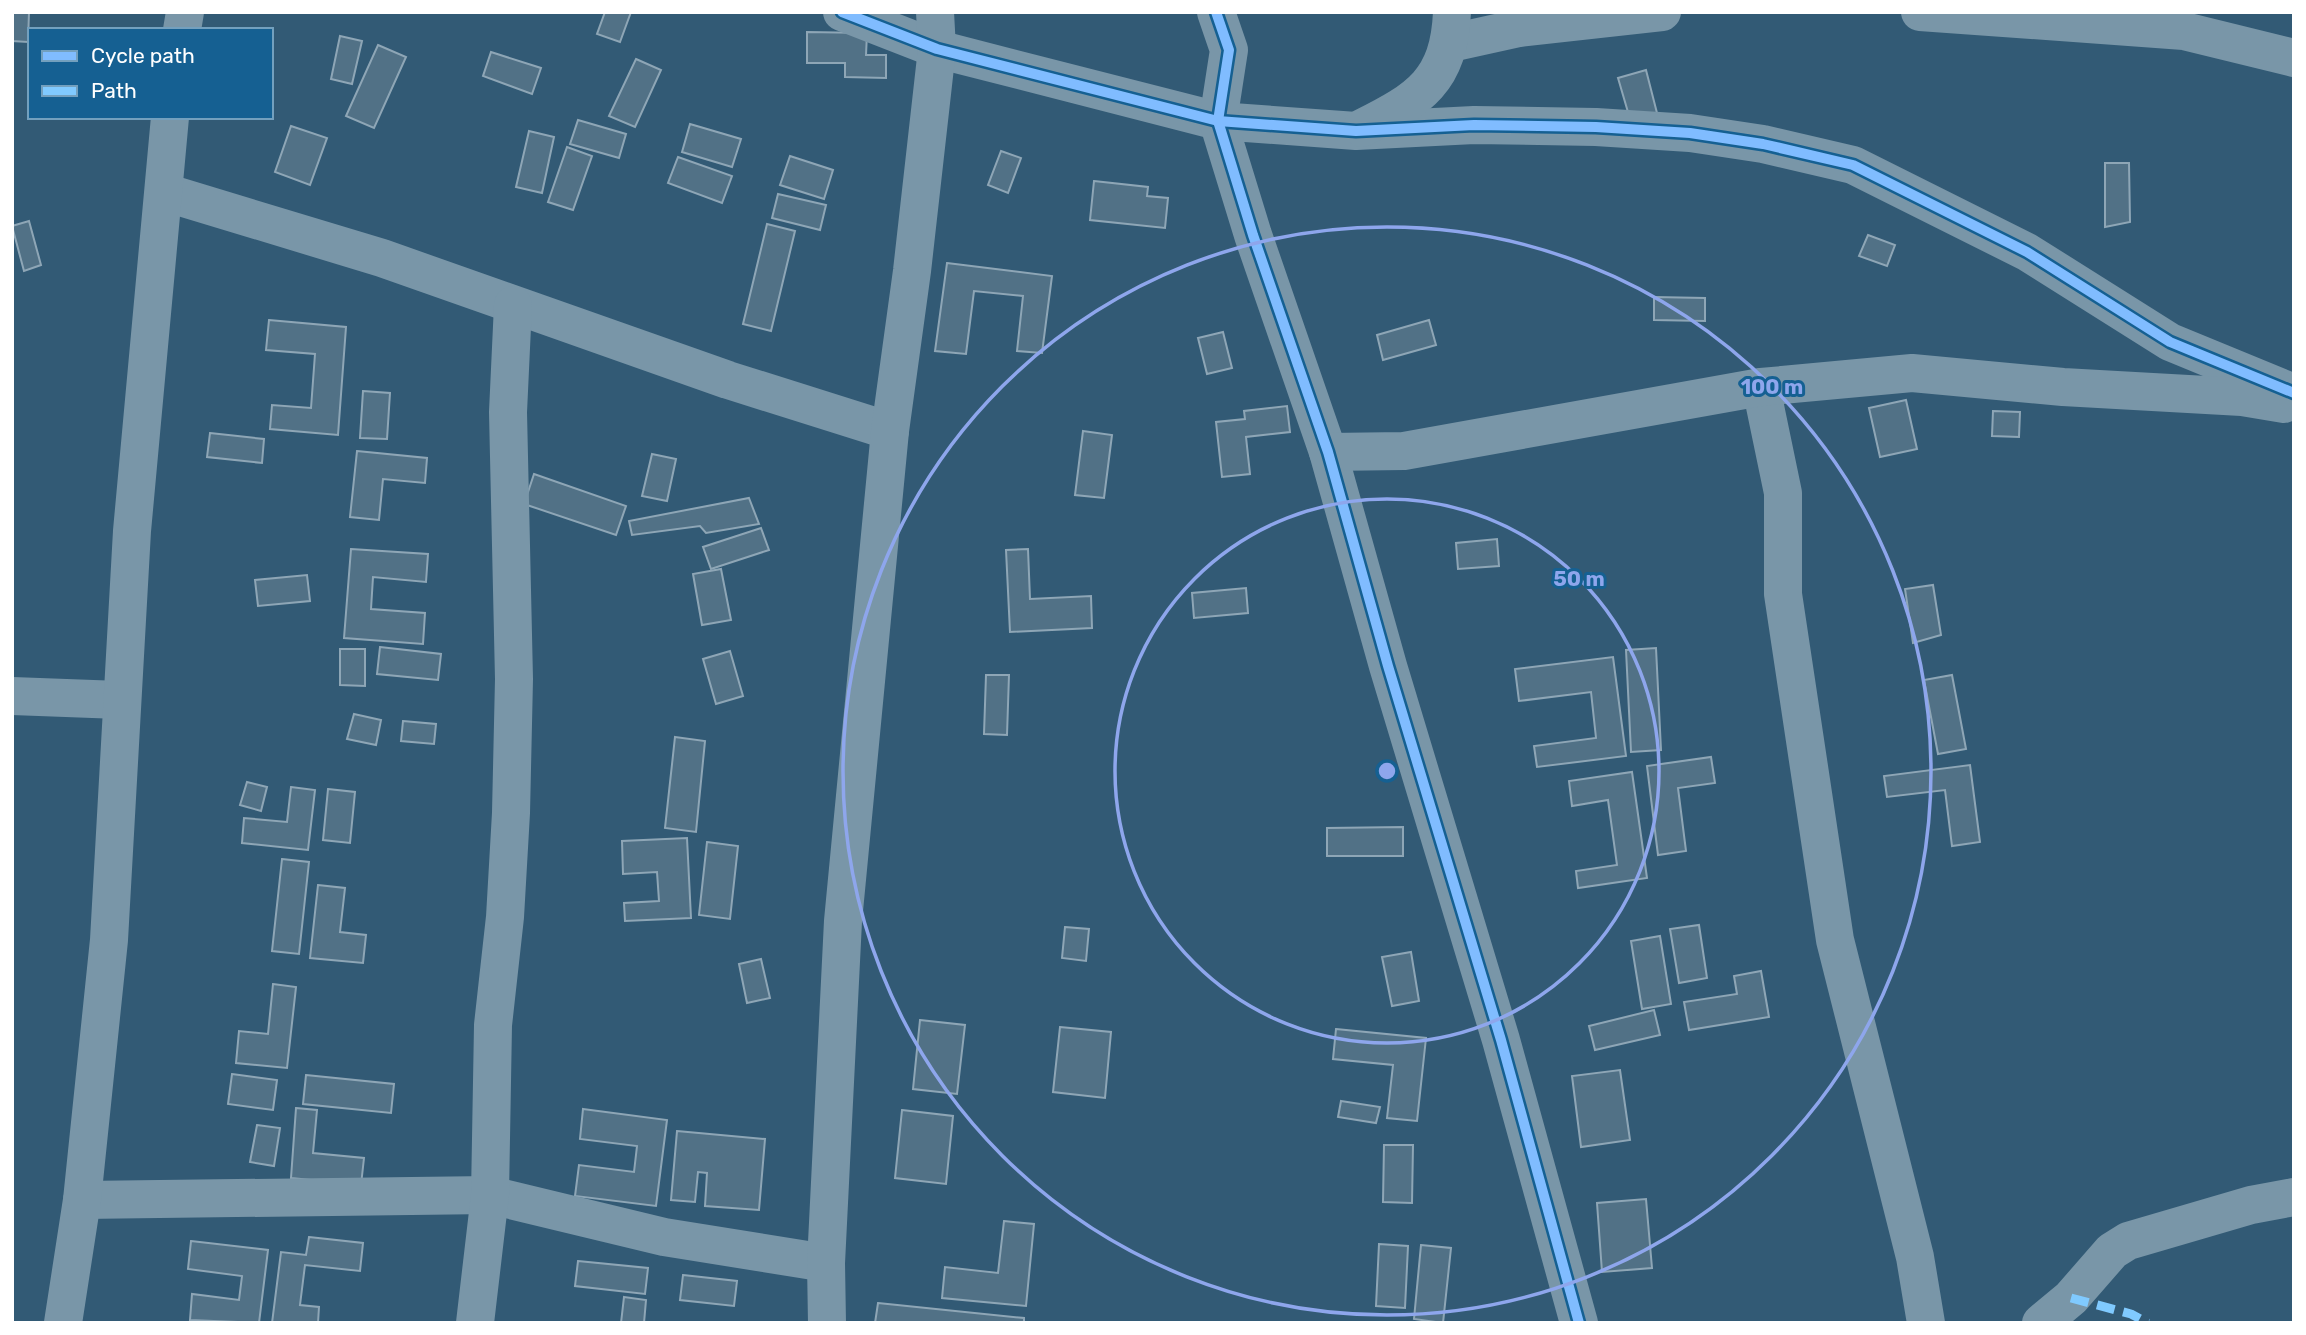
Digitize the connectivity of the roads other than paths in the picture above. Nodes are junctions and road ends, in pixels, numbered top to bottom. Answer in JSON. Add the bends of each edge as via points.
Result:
{"nodes":[{"id":1,"x":842,"y":12,"type":"edge"},
{"id":2,"x":1216,"y":12,"type":"edge"},
{"id":3,"x":1661,"y":12,"type":"edge"},
{"id":4,"x":1920,"y":12,"type":"edge"},
{"id":5,"x":1451,"y":28,"type":"edge"},
{"id":6,"x":936,"y":31,"type":"edge"},
{"id":7,"x":2294,"y":58,"type":"edge"},
{"id":8,"x":170,"y":119,"type":"edge"},
{"id":9,"x":1218,"y":121,"type":"junction"},
{"id":10,"x":1356,"y":131,"type":"junction"},
{"id":11,"x":164,"y":192,"type":"junction"},
{"id":12,"x":513,"y":305,"type":"junction"},
{"id":13,"x":1760,"y":387,"type":"junction"},
{"id":14,"x":2294,"y":393,"type":"edge"},
{"id":15,"x":2294,"y":406,"type":"edge"},
{"id":16,"x":890,"y":430,"type":"junction"},
{"id":17,"x":1328,"y":452,"type":"junction"},
{"id":18,"x":12,"y":696,"type":"edge"},
{"id":19,"x":120,"y":700,"type":"junction"},
{"id":20,"x":490,"y":1195,"type":"junction"},
{"id":21,"x":2294,"y":1197,"type":"edge"},
{"id":22,"x":82,"y":1200,"type":"junction"},
{"id":23,"x":826,"y":1263,"type":"junction"},
{"id":24,"x":63,"y":1323,"type":"edge"},
{"id":25,"x":475,"y":1323,"type":"edge"},
{"id":26,"x":827,"y":1323,"type":"edge"},
{"id":27,"x":1579,"y":1323,"type":"edge"},
{"id":28,"x":1926,"y":1323,"type":"edge"},
{"id":29,"x":2041,"y":1323,"type":"edge"}],
"edges":[{"from":1,"to":6,"type":"street"},
{"from":2,"to":9,"type":"street","via":[[1229,50]]},
{"from":3,"to":5,"type":"street","via":[[1519,28]]},
{"from":4,"to":7,"type":"street","via":[[2184,31]]},
{"from":5,"to":10,"type":"street","via":[[1438,76],[1395,112]]},
{"from":6,"to":9,"type":"street"},
{"from":6,"to":16,"type":"street","via":[[912,271]]},
{"from":8,"to":11,"type":"street"},
{"from":9,"to":10,"type":"street"},
{"from":9,"to":17,"type":"street"},
{"from":10,"to":14,"type":"street","via":[[1474,125],[1690,133],[1853,165],[2027,252],[2170,342]]},
{"from":11,"to":12,"type":"street","via":[[382,258]]},
{"from":11,"to":19,"type":"street"},
{"from":12,"to":16,"type":"street","via":[[728,380]]},
{"from":12,"to":20,"type":"street","via":[[508,412],[514,679],[511,813],[493,1025]]},
{"from":13,"to":15,"type":"street","via":[[1912,373],[2242,397]]},
{"from":13,"to":17,"type":"street","via":[[1404,451]]},
{"from":13,"to":28,"type":"street","via":[[1783,494],[1783,594],[1835,940],[1915,1257]]},
{"from":16,"to":23,"type":"street","via":[[843,921]]},
{"from":17,"to":27,"type":"street","via":[[1502,1040]]},
{"from":18,"to":19,"type":"street"},
{"from":19,"to":22,"type":"street","via":[[108,940]]},
{"from":20,"to":22,"type":"street"},
{"from":20,"to":23,"type":"street","via":[[664,1237]]},
{"from":20,"to":25,"type":"street"},
{"from":21,"to":29,"type":"street","via":[[2128,1241],[2112,1251],[2071,1298]]},
{"from":22,"to":24,"type":"street"},
{"from":23,"to":26,"type":"street"}]}
